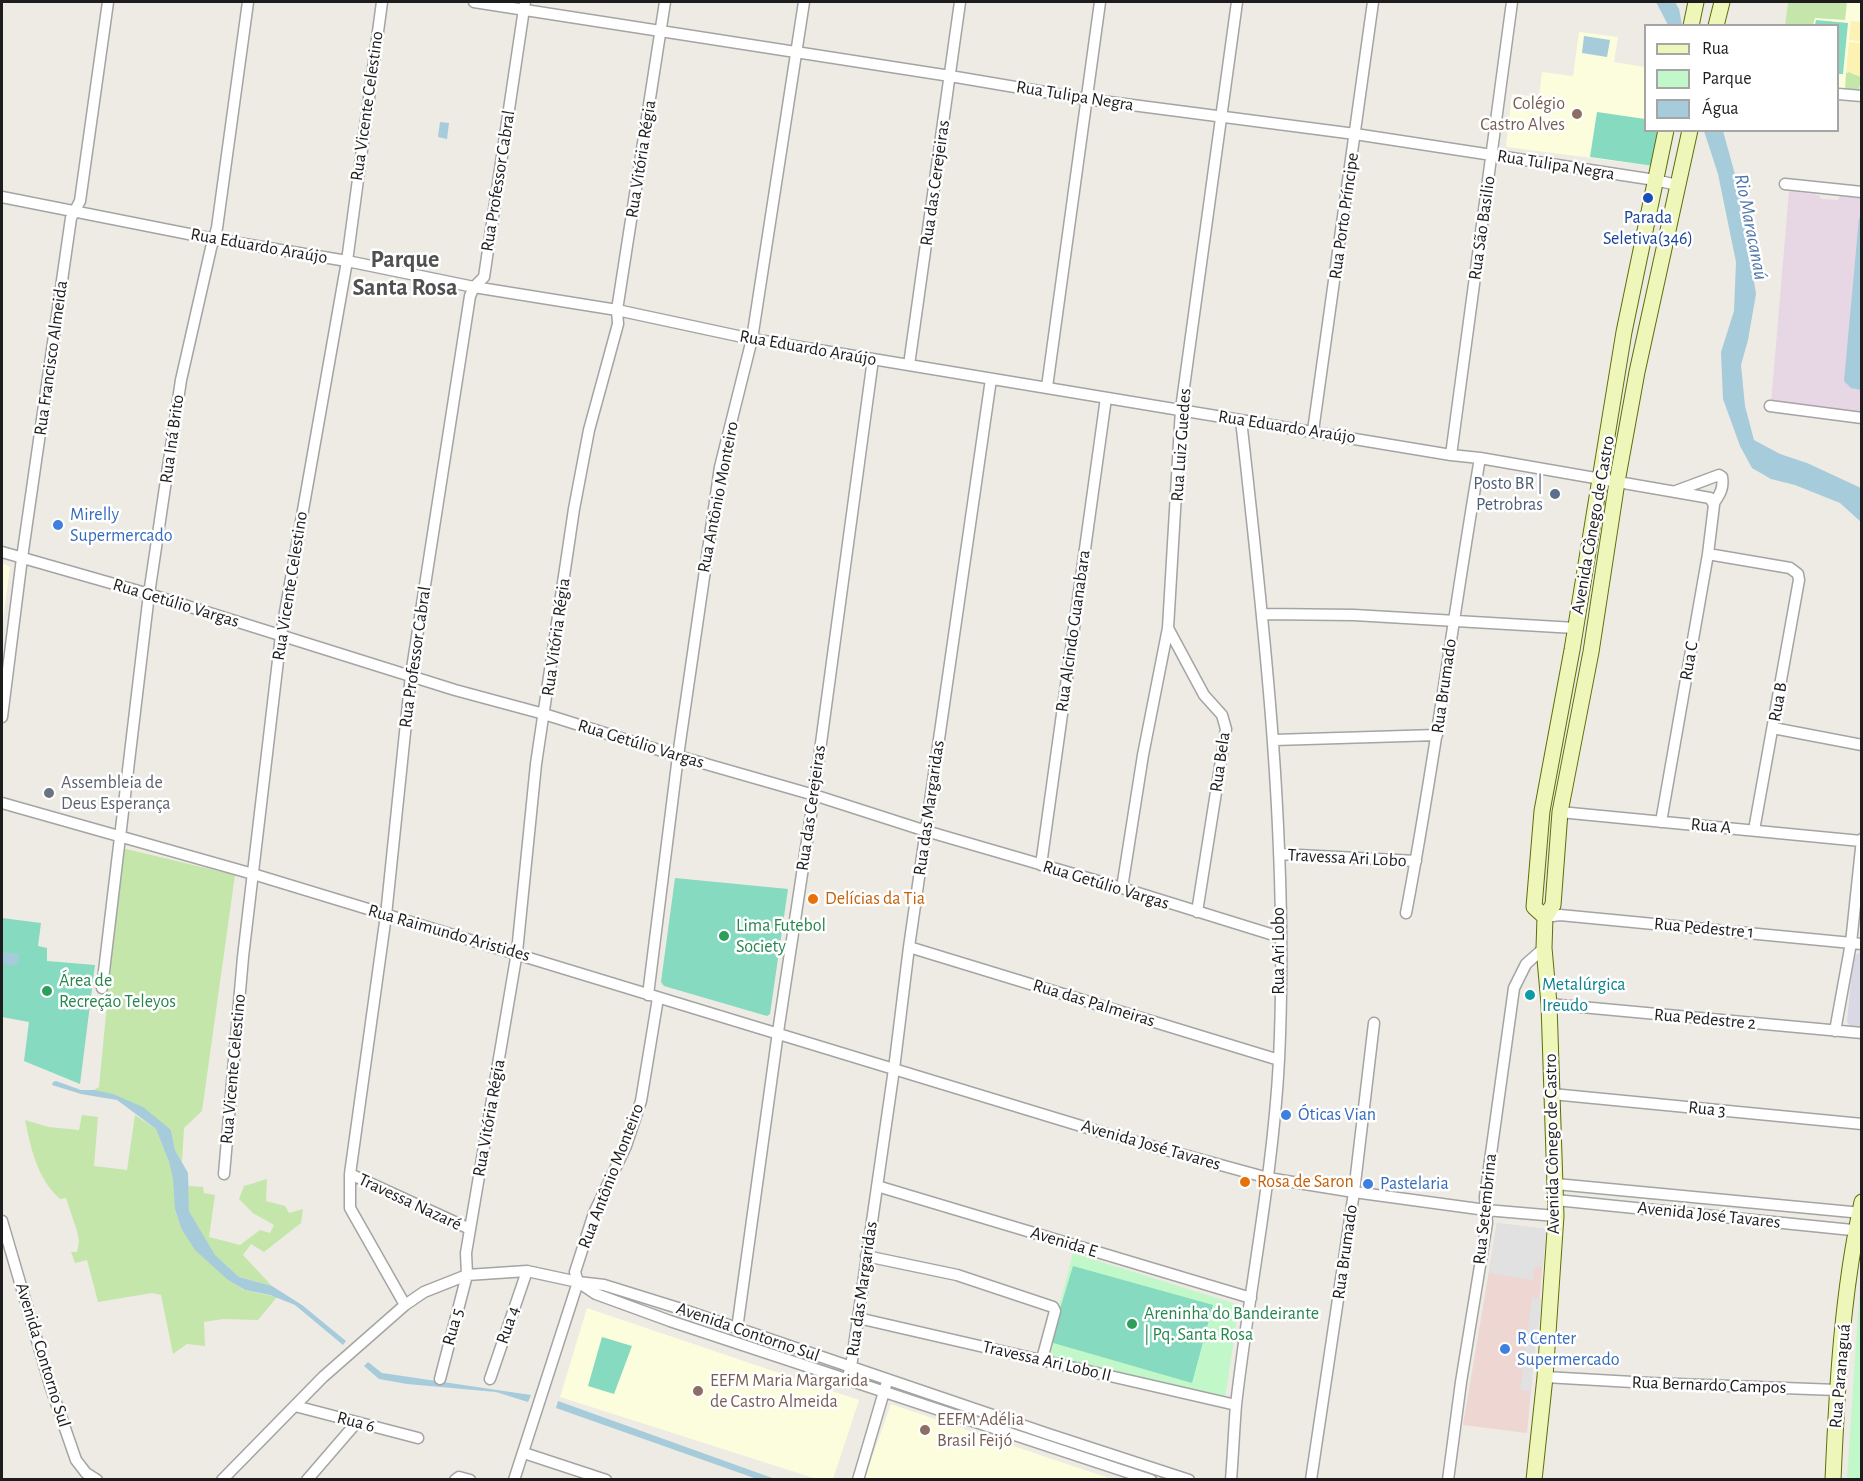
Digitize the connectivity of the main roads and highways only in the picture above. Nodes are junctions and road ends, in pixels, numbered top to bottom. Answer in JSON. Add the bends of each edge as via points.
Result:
{"nodes":[{"id":1,"x":1696,"y":2,"type":"edge"},
{"id":2,"x":1722,"y":2,"type":"edge"},
{"id":3,"x":1691,"y":24,"type":"edge"},
{"id":4,"x":1716,"y":24,"type":"edge"},
{"id":5,"x":1666,"y":132,"type":"edge"},
{"id":6,"x":1690,"y":132,"type":"edge"},
{"id":7,"x":1572,"y":650,"type":"junction"},
{"id":8,"x":1591,"y":652,"type":"junction"},
{"id":9,"x":1542,"y":811,"type":"junction"},
{"id":10,"x":1560,"y":812,"type":"junction"},
{"id":11,"x":1545,"y":917,"type":"junction"},
{"id":12,"x":1861,"y":1210,"type":"edge"},
{"id":13,"x":1858,"y":1231,"type":"edge"},
{"id":14,"x":1534,"y":1479,"type":"edge"},
{"id":15,"x":1833,"y":1479,"type":"edge"}],
"edges":[{"from":1,"to":3,"type":"main road"},
{"from":2,"to":4,"type":"main road"},
{"from":5,"to":7,"type":"main road","name":"Avenida Cônego de Castro","via":[[1624,332]]},
{"from":6,"to":8,"type":"main road","name":"Avenida Cônego de Castro","via":[[1637,372]]},
{"from":7,"to":8,"type":"main road"},
{"from":7,"to":9,"type":"main road","name":"Avenida Cônego de Castro"},
{"from":8,"to":10,"type":"main road","name":"Avenida Cônego de Castro"},
{"from":9,"to":10,"type":"main road"},
{"from":9,"to":11,"type":"main road","name":"Avenida Cônego de Castro","via":[[1534,907]]},
{"from":10,"to":11,"type":"main road","name":"Avenida Cônego de Castro","via":[[1553,905]]},
{"from":11,"to":14,"type":"main road","name":"Avenida Cônego de Castro","via":[[1556,1216]]},
{"from":12,"to":13,"type":"main road","name":"Rua Paranaguá"},
{"from":13,"to":15,"type":"main road","name":"Rua Paranaguá","via":[[1837,1389]]}]}
